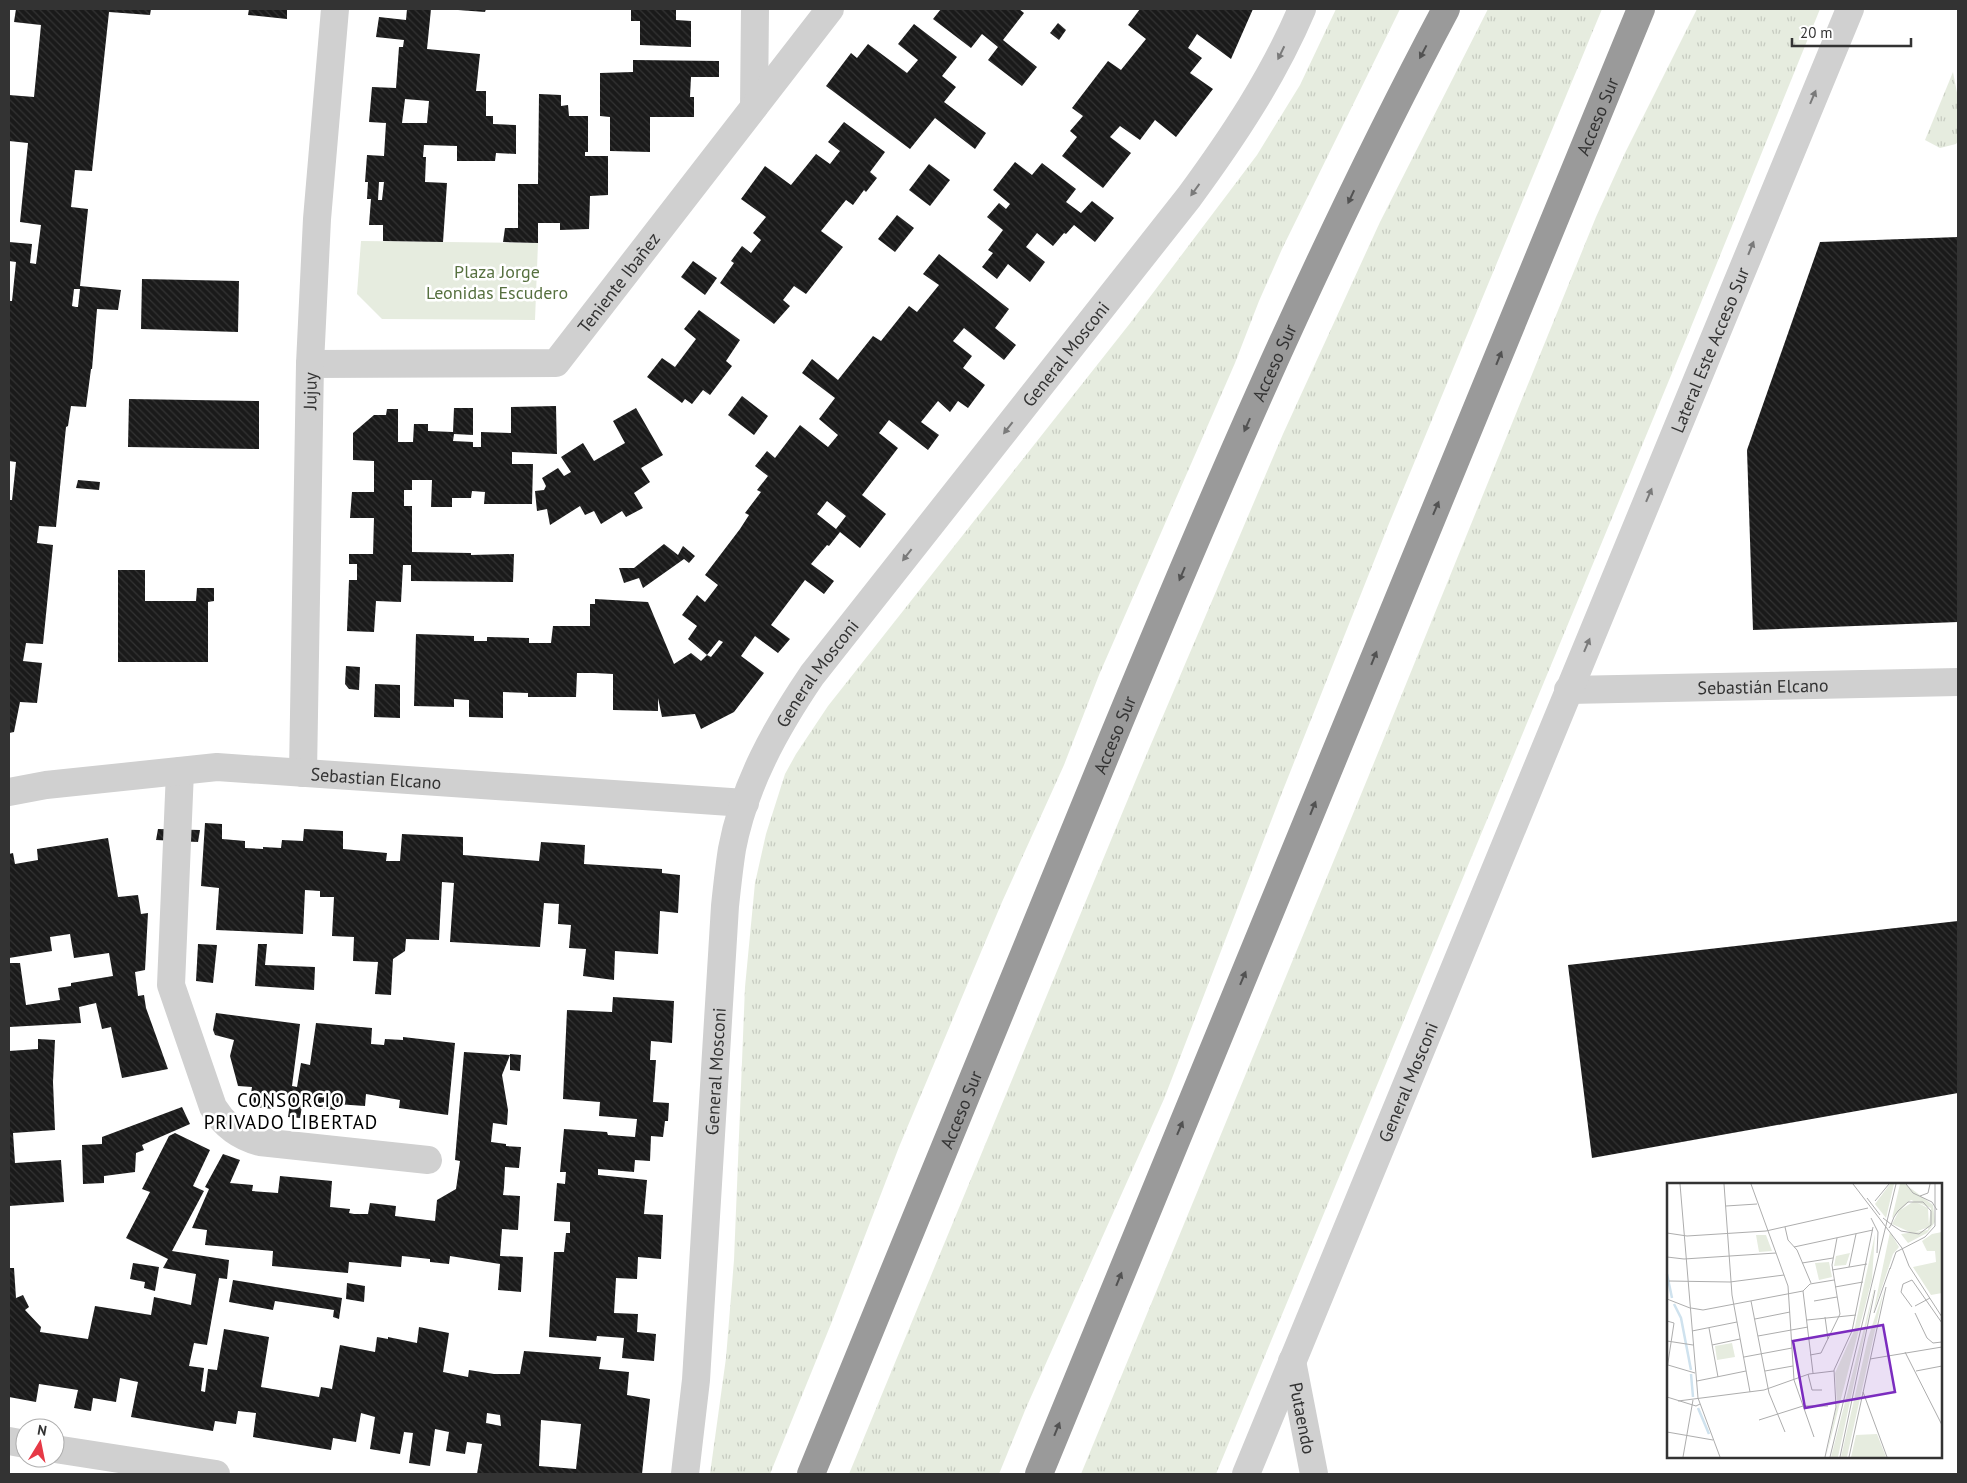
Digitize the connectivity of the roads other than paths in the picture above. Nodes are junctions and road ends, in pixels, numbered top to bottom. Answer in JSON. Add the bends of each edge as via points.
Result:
{"nodes":[{"id":1,"x":335,"y":9,"type":"edge"},
{"id":2,"x":755,"y":9,"type":"edge"},
{"id":3,"x":830,"y":9,"type":"edge"},
{"id":4,"x":1302,"y":9,"type":"edge"},
{"id":5,"x":1446,"y":9,"type":"edge"},
{"id":6,"x":1641,"y":9,"type":"edge"},
{"id":7,"x":1659,"y":9,"type":"edge"},
{"id":8,"x":1850,"y":9,"type":"edge"},
{"id":9,"x":754,"y":107,"type":"junction"},
{"id":10,"x":1596,"y":120,"type":"junction"},
{"id":11,"x":310,"y":364,"type":"junction"},
{"id":12,"x":1958,"y":682,"type":"edge"},
{"id":13,"x":1568,"y":690,"type":"junction"},
{"id":14,"x":180,"y":771,"type":"junction"},
{"id":15,"x":303,"y":773,"type":"junction"},
{"id":16,"x":9,"y":792,"type":"edge"},
{"id":17,"x":745,"y":804,"type":"junction"},
{"id":18,"x":428,"y":1160,"type":"dead end"},
{"id":19,"x":1292,"y":1361,"type":"junction"},
{"id":20,"x":65,"y":1450,"type":"edge"},
{"id":21,"x":216,"y":1474,"type":"edge"},
{"id":22,"x":685,"y":1474,"type":"edge"},
{"id":23,"x":811,"y":1474,"type":"edge"},
{"id":24,"x":1039,"y":1474,"type":"edge"},
{"id":25,"x":1246,"y":1474,"type":"edge"},
{"id":26,"x":1314,"y":1474,"type":"edge"}],
"edges":[{"from":1,"to":11,"type":"street","name":"Jujuy","via":[[317,219]]},
{"from":2,"to":9,"type":"street"},
{"from":3,"to":9,"type":"street","name":"Teniente Ibañez"},
{"from":4,"to":17,"type":"street","name":"General Mosconi","one_way":true,"via":[[1257,99],[1199,184],[812,675],[772,738]]},
{"from":5,"to":23,"type":"highway","name":"Acceso Sur","one_way":true,"via":[[1293,318],[1208,512]]},
{"from":6,"to":10,"type":"highway","name":"Acceso Sur"},
{"from":7,"to":10,"type":"highway"},
{"from":13,"to":8,"type":"street","name":"Lateral Este Acceso Sur","one_way":true},
{"from":9,"to":11,"type":"street","name":"Teniente Ibañez","via":[[556,363]]},
{"from":24,"to":10,"type":"highway","name":"Acceso Sur","one_way":true},
{"from":11,"to":15,"type":"street","name":"Jujuy"},
{"from":12,"to":13,"type":"street","name":"Sebastián Elcano"},
{"from":13,"to":19,"type":"street","name":"General Mosconi"},
{"from":14,"to":15,"type":"street","name":"Sebastian Elcano","via":[[217,767]]},
{"from":14,"to":16,"type":"street","name":"Sebastian Elcano"},
{"from":14,"to":18,"type":"street","via":[[171,985],[213,1107],[233,1130],[260,1142]]},
{"from":15,"to":17,"type":"street","name":"Sebastian Elcano"},
{"from":17,"to":22,"type":"street","name":"General Mosconi","via":[[733,848],[724,916],[698,1361]]},
{"from":19,"to":25,"type":"street","name":"General Mosconi"},
{"from":19,"to":26,"type":"street","name":"Putaendo"},
{"from":20,"to":21,"type":"street"}]}
